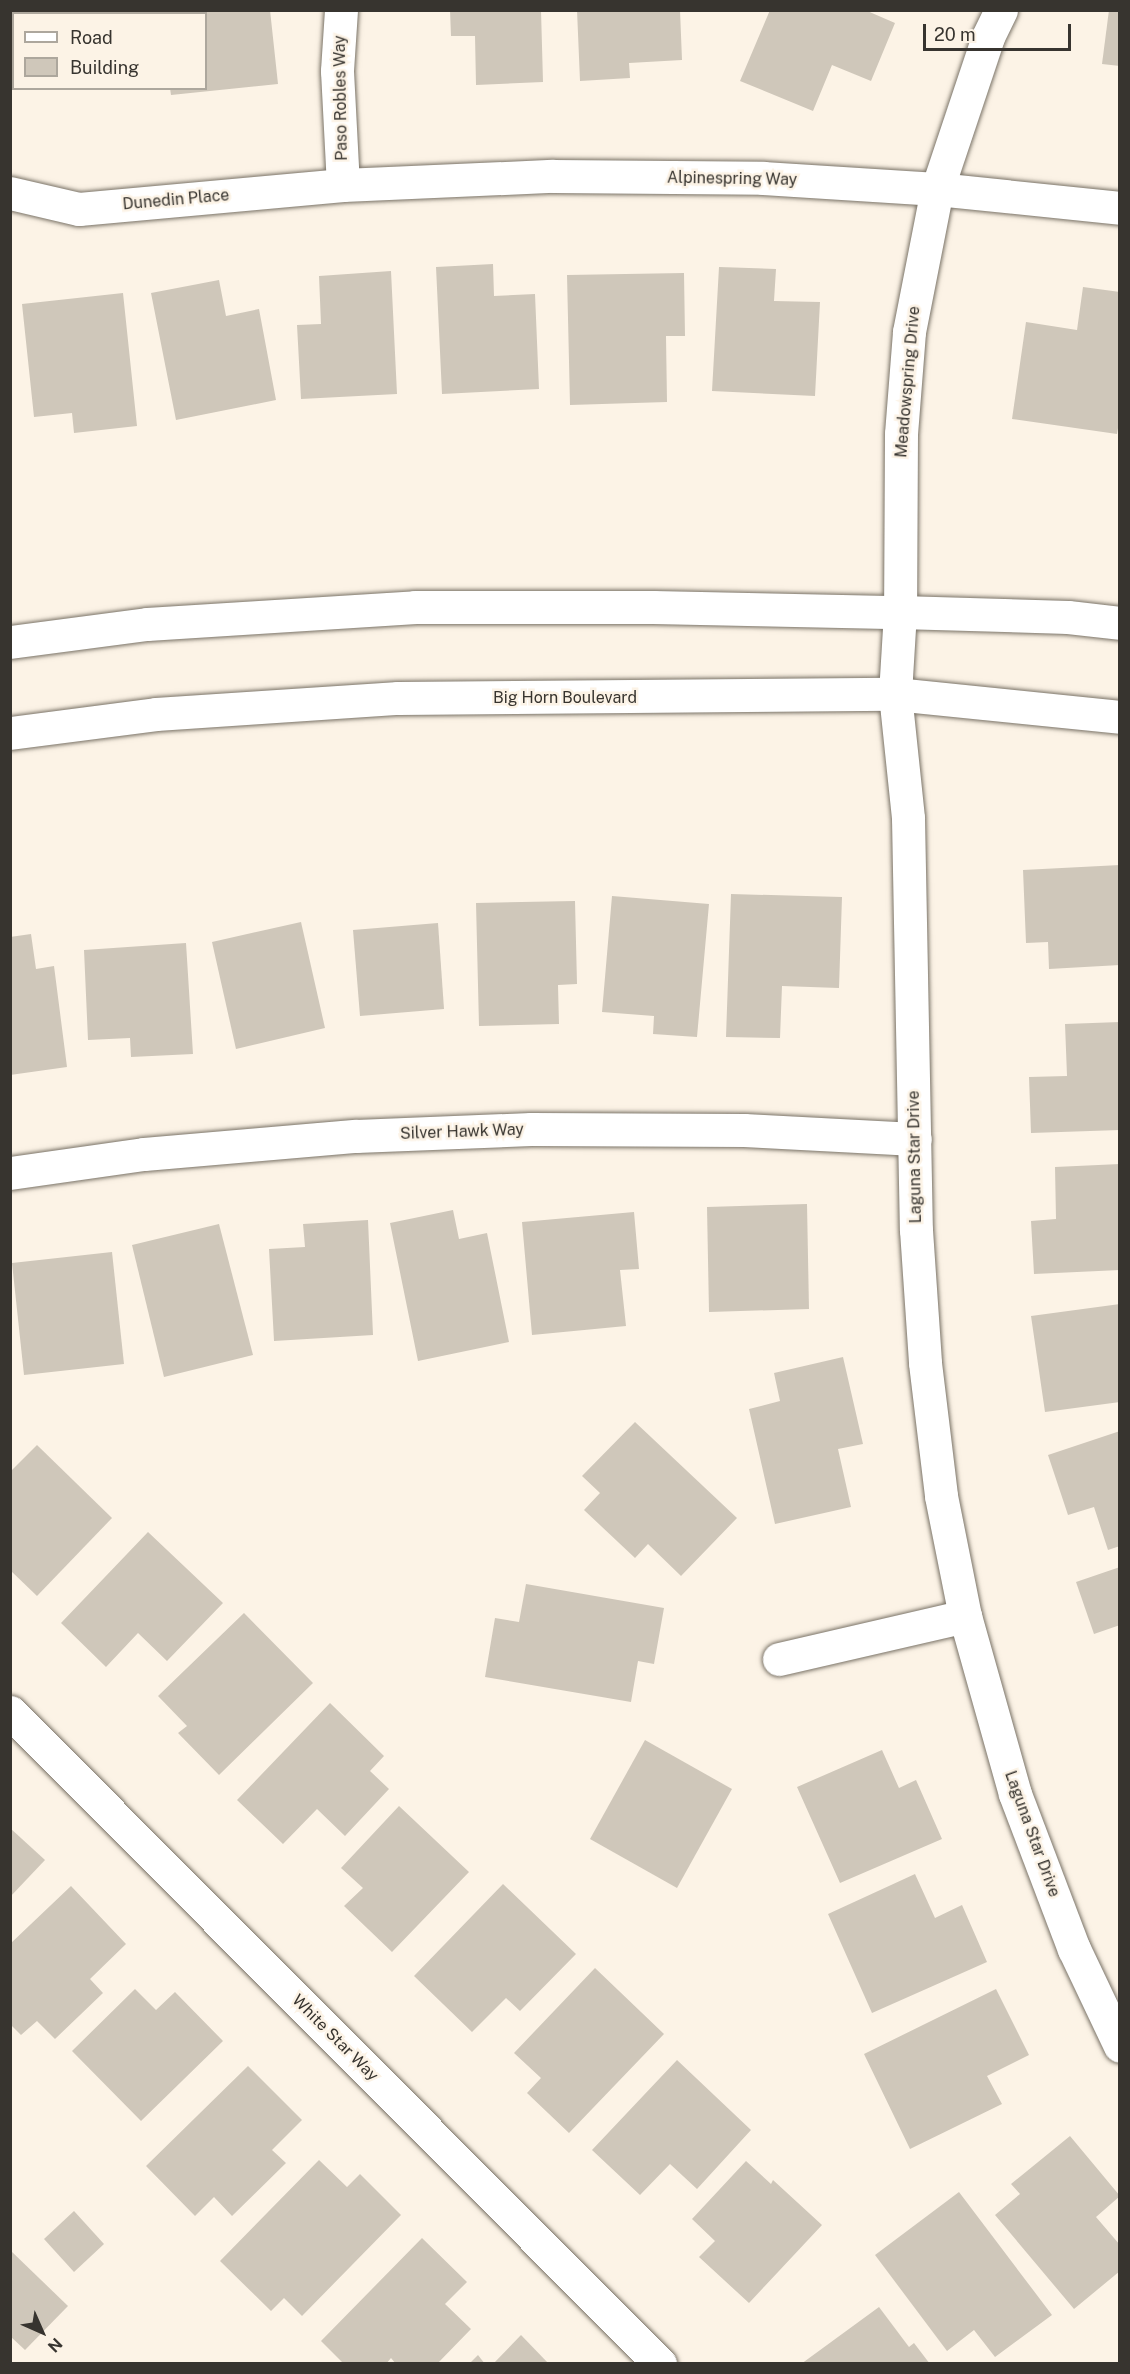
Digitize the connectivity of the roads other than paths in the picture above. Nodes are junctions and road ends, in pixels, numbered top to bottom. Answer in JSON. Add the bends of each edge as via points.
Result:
{"nodes":[{"id":1,"x":341,"y":10,"type":"edge"},
{"id":2,"x":1001,"y":10,"type":"edge"},
{"id":3,"x":343,"y":185,"type":"junction"},
{"id":4,"x":937,"y":189,"type":"junction"},
{"id":5,"x":10,"y":194,"type":"edge"},
{"id":6,"x":1119,"y":208,"type":"edge"},
{"id":7,"x":900,"y":612,"type":"junction"},
{"id":8,"x":1119,"y":624,"type":"edge"},
{"id":9,"x":10,"y":642,"type":"edge"},
{"id":10,"x":895,"y":694,"type":"junction"},
{"id":11,"x":1119,"y":717,"type":"edge"},
{"id":12,"x":10,"y":733,"type":"edge"},
{"id":13,"x":915,"y":1139,"type":"junction"},
{"id":14,"x":10,"y":1173,"type":"edge"},
{"id":15,"x":965,"y":1616,"type":"junction"},
{"id":16,"x":779,"y":1659,"type":"dead end"},
{"id":17,"x":10,"y":1712,"type":"edge"},
{"id":18,"x":1119,"y":2046,"type":"edge"},
{"id":19,"x":660,"y":2364,"type":"edge"}],
"edges":[{"from":1,"to":3,"type":"street","name":"Paso Robles Way","via":[[337,70]]},
{"from":2,"to":4,"type":"street","name":"Meadowspring Drive","via":[[988,37]]},
{"from":3,"to":4,"type":"street","name":"Alpinespring Way","via":[[553,176],[763,178]]},
{"from":3,"to":5,"type":"street","name":"Dunedin Place","via":[[79,209]]},
{"from":4,"to":6,"type":"street","name":"Alpinespring Way"},
{"from":4,"to":7,"type":"street","name":"Meadowspring Drive","via":[[909,332],[901,434]]},
{"from":7,"to":8,"type":"street","via":[[1068,617]]},
{"from":7,"to":9,"type":"street","via":[[415,607],[147,624]]},
{"from":7,"to":10,"type":"street","name":"Meadowspring Drive"},
{"from":10,"to":11,"type":"street","name":"Big Horn Boulevard"},
{"from":10,"to":12,"type":"street","name":"Big Horn Boulevard","via":[[398,698],[156,714]]},
{"from":10,"to":13,"type":"street","name":"Laguna Star Drive","via":[[908,818]]},
{"from":13,"to":14,"type":"street","name":"Silver Hawk Way","via":[[744,1130],[531,1129],[344,1137],[144,1154]]},
{"from":13,"to":15,"type":"street","name":"Laguna Star Drive","via":[[916,1230],[925,1363],[941,1496]]},
{"from":15,"to":16,"type":"street"},
{"from":15,"to":18,"type":"street","name":"Laguna Star Drive","via":[[1015,1794],[1074,1949]]},
{"from":17,"to":19,"type":"street","name":"White Star Way"}]}
